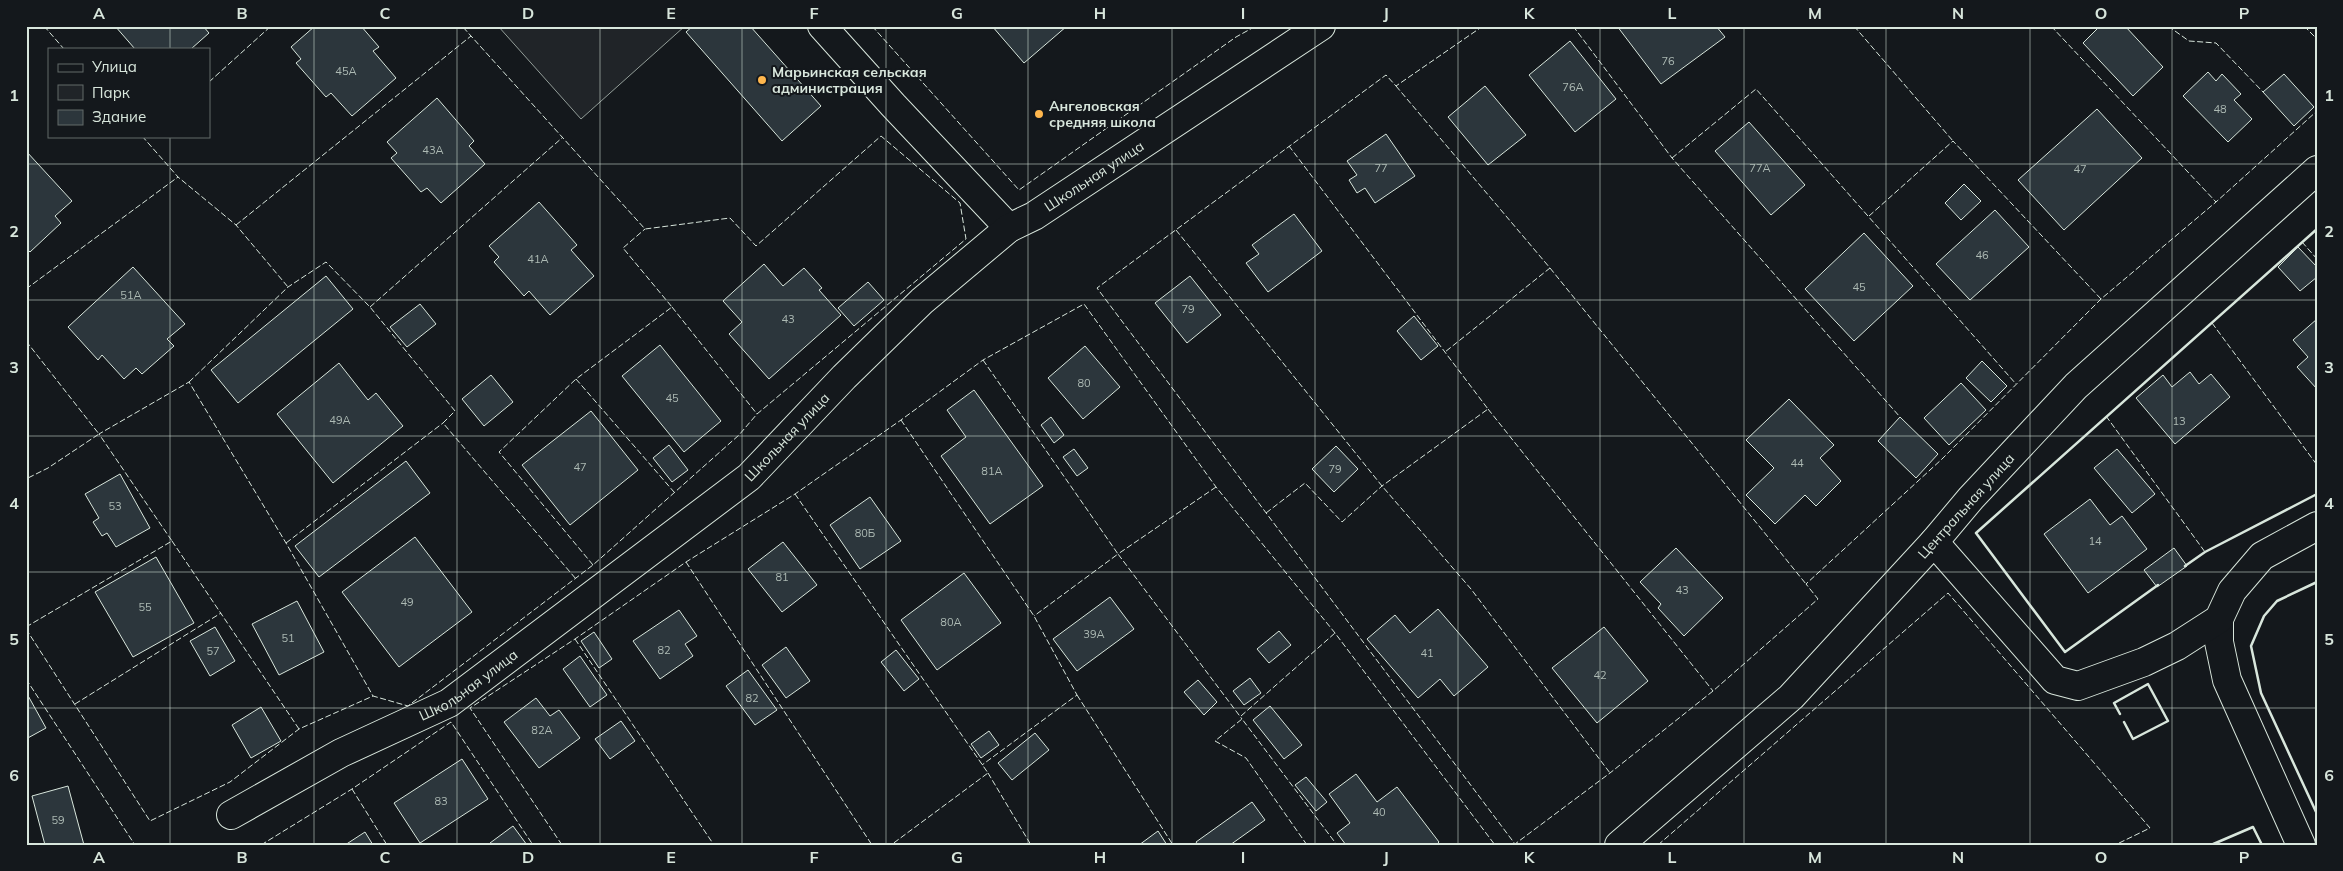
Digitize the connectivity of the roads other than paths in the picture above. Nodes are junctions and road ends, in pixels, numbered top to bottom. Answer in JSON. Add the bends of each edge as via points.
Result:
{"nodes":[{"id":1,"x":822,"y":26,"type":"edge"},
{"id":2,"x":1321,"y":26,"type":"edge"},
{"id":3,"x":2317,"y":170,"type":"edge"},
{"id":4,"x":1009,"y":228,"type":"junction"},
{"id":5,"x":2317,"y":526,"type":"edge"},
{"id":6,"x":1934,"y":542,"type":"junction"},
{"id":7,"x":2219,"y":619,"type":"junction"},
{"id":8,"x":231,"y":815,"type":"dead end"},
{"id":9,"x":1618,"y":845,"type":"edge"},
{"id":10,"x":2301,"y":845,"type":"edge"}],
"edges":[{"from":1,"to":4,"type":"street"},
{"from":2,"to":4,"type":"street","name":"Школьная улица","via":[[1034,216]]},
{"from":3,"to":6,"type":"street","name":"Центральная улица","via":[[2076,386]]},
{"from":4,"to":8,"type":"street","name":"Школьная улица","via":[[922,301],[749,476],[489,673],[449,703],[342,753]]},
{"from":5,"to":7,"type":"street","via":[[2262,556],[2232,591]]},
{"from":6,"to":7,"type":"street","via":[[2055,680],[2078,686],[2144,662],[2177,646]]},
{"from":6,"to":9,"type":"street","name":"Центральная улица","via":[[1791,698]]},
{"from":7,"to":10,"type":"street","via":[[2219,642],[2227,680]]}]}
